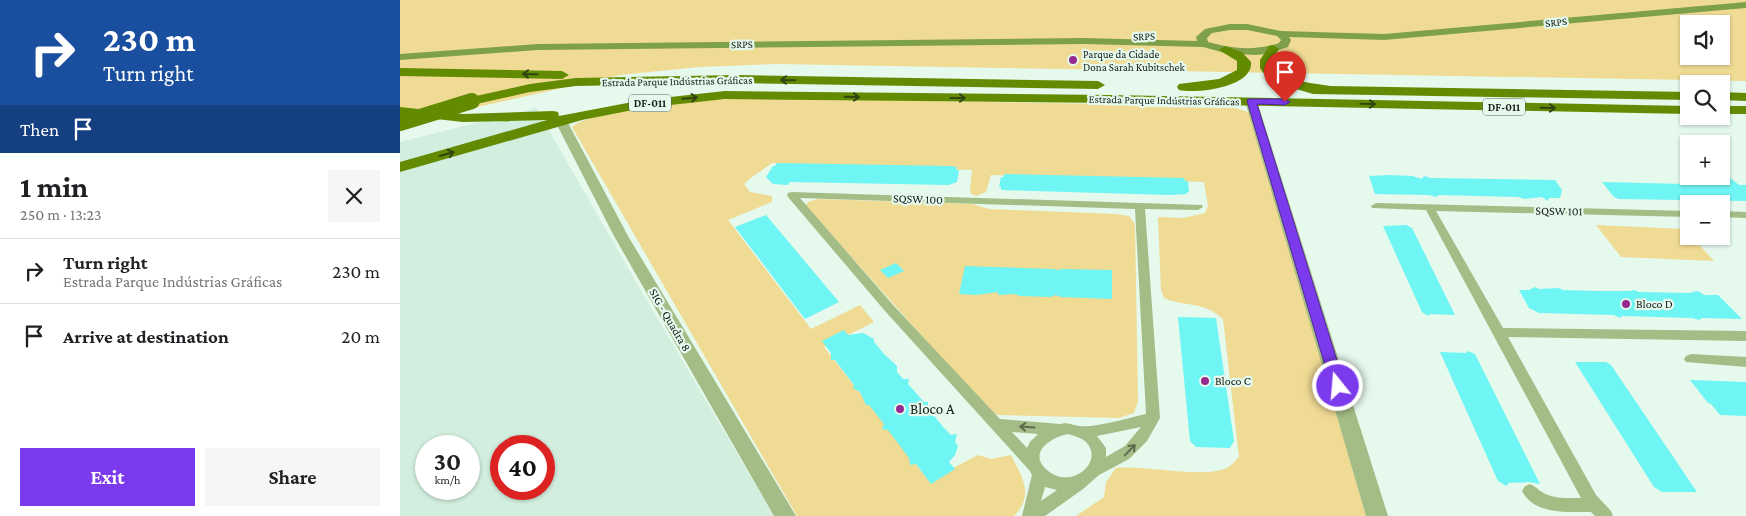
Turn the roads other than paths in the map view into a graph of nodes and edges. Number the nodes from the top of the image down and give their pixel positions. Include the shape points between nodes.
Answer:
1 (1746, 5) edge
2 (1204, 39) junction
3 (1084, 41) joint
4 (1280, 43) junction
5 (1225, 50) junction
6 (400, 57) edge
7 (400, 74) edge
8 (736, 79) junction
9 (960, 84) junction
10 (1184, 87) junction
11 (1336, 90) junction
12 (1680, 96) edge
13 (1730, 96) edge
14 (1746, 97) edge
15 (909, 98) junction
16 (472, 101) joint
17 (1252, 101) junction
18 (1680, 110) edge
19 (1730, 110) edge
20 (1746, 110) edge
21 (400, 111) edge
22 (602, 111) junction
23 (561, 121) junction
24 (400, 123) edge
25 (400, 167) edge
26 (1140, 206) junction
27 (1376, 206) dead end
28 (1198, 207) dead end
29 (1429, 207) junction
30 (1680, 214) edge
31 (1730, 214) edge
32 (1746, 215) edge
33 (1499, 332) junction
34 (1746, 336) edge
35 (1691, 359) dead end
36 (1746, 362) edge
37 (1153, 418) junction
38 (996, 425) junction
39 (1058, 429) junction
40 (1080, 431) junction
41 (1096, 469) junction
42 (1037, 470) junction
43 (1081, 482) junction
44 (1530, 491) dead end
45 (1593, 505) junction
46 (785, 516) edge
47 (1031, 516) edge
48 (1377, 516) edge
49 (1605, 516) edge

1 - 4 main road, SRPS via 1441,33
2 - 3 main road, SRPS
2 - 4 main road, SRPS via 1215,29 1239,27 1264,30
2 - 5 main road, SRPS
3 - 6 main road, SRPS via 538,47
4 - 5 main road, SRPS via 1255,52
4 - 11 main road via 1265,61 1272,75 1297,85
5 - 10 main road via 1245,62 1243,74 1231,80
8 -> 7 main road
9 -> 8 main road, Estrada Parque Indústrias Gráficas / DF-011
8 - 16 main road, Estrada Parque Indústrias Gráficas / DF-011 via 576,82
9 - 10 main road, Estrada Parque Indústrias Gráficas / DF-011
9 - 15 main road, Estrada Parque Indústrias Gráficas / DF-011
10 - 11 main road, Estrada Parque Indústrias Gráficas / DF-011
11 - 12 main road, Estrada Parque Indústrias Gráficas / DF-011
13 - 14 main road
15 -> 17 main road, Estrada Parque Indústrias Gráficas / DF-011
22 -> 15 main road, Estrada Parque Indústrias Gráficas / DF-011 via 682,98 725,95
16 - 24 main road, Estrada Parque Indústrias Gráficas / DF-011, bridge
17 -> 18 main road, Estrada Parque Indústrias Gráficas / DF-011
17 - 48 street
19 - 20 main road
21 - 22 main road via 474,118
22 - 23 main road, Estrada Parque Indústrias Gráficas / DF-011
25 -> 23 main road, Estrada Parque Indústrias Gráficas / DF-011
23 - 46 street, SIG - Quadra 8 via 621,236
26 - 28 street
26 - 37 street
26 - 38 street, SQSW 100 via 792,195
27 - 29 street, SQSW 101
29 - 30 street, SQSW 101
29 - 33 street
31 - 32 street
33 - 34 street
33 - 45 street
35 - 36 street
37 - 40 street via 1106,429
41 -> 37 street via 1124,457 1143,437
39 -> 38 street
38 - 42 street, SQSW 100
39 - 40 street
39 - 42 street via 1048,433 1034,447 1032,456
40 - 41 street via 1096,443 1099,460
41 - 43 street
42 - 43 street via 1048,481 1059,485
42 - 47 street
43 - 47 street
44 - 45 street via 1543,501 1564,506
45 - 49 street

